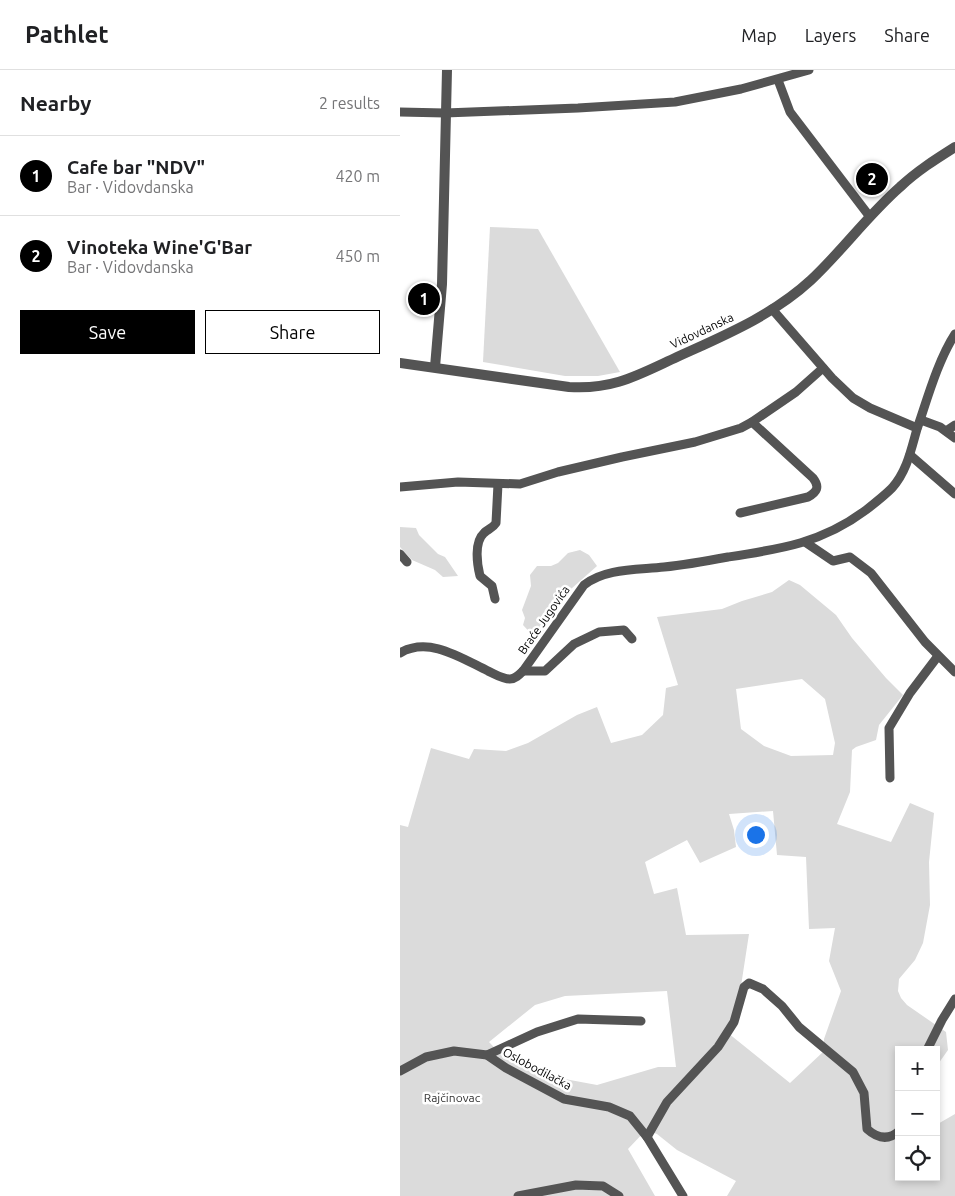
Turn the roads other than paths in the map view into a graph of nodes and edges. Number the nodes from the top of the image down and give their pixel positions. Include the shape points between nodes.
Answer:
1 (447, 70) edge
2 (809, 70) edge
3 (778, 80) junction
4 (400, 112) edge
5 (445, 112) junction
6 (955, 147) edge
7 (870, 217) junction
8 (772, 309) junction
9 (955, 334) edge
10 (400, 363) edge
11 (435, 367) junction
12 (823, 368) junction
13 (752, 422) junction
14 (919, 424) junction
15 (955, 425) edge
16 (946, 431) junction
17 (955, 438) edge
18 (910, 455) junction
19 (498, 484) junction
20 (400, 487) edge
21 (955, 494) edge
22 (740, 513) dead end
23 (804, 542) junction
24 (400, 554) edge
25 (407, 562) dead end
26 (496, 599) dead end
27 (632, 639) dead end
28 (400, 653) edge
29 (938, 656) junction
30 (523, 671) junction
31 (955, 672) edge
32 (890, 778) dead end
33 (955, 999) edge
34 (641, 1021) dead end
35 (929, 1046) edge
36 (487, 1055) junction
37 (400, 1071) edge
38 (895, 1135) edge
39 (647, 1137) junction
40 (518, 1196) edge
41 (619, 1196) edge
42 (683, 1196) edge

1 - 5 street
2 - 3 street
3 - 5 street via 675,102
3 - 7 street via 790,112
4 - 5 street
5 - 11 street via 442,284
6 - 7 street, Vidovdanska via 899,187
7 - 8 street, Vidovdanska via 810,280
8 - 11 street, Vidovdanska via 729,333 628,380 606,386 561,387
8 - 12 street
9 - 14 street, Braće Jugovića via 945,350
10 - 11 street, Vidovdanska
12 - 13 street via 796,392
12 - 14 street via 862,404
13 - 19 street via 695,442 558,472 520,484
13 - 22 street via 813,478 817,489 808,497
14 - 16 street
14 - 18 street, Braće Jugovića
15 - 16 street
16 - 17 street
18 - 21 street
18 - 23 street, Braće Jugovića via 900,477 884,496 852,520
19 - 20 street via 458,482
19 - 26 street via 496,523 483,534 478,546 480,576 492,586
23 - 29 street via 832,561 850,557 871,573
23 - 30 street, Braće Jugovića via 765,552 598,576 578,592
24 - 25 street
27 - 30 street via 624,630 599,632 574,644 544,670
28 - 30 street, Braće Jugovića via 420,646 431,647 502,677 511,679
29 - 31 street
29 - 32 street via 889,728
33 - 35 street
34 - 36 street via 578,1019 537,1032
36 - 37 street, Oslobodilačka via 454,1051 426,1057
36 - 39 street, Oslobodilačka via 564,1099 609,1107 630,1116
38 - 39 street via 886,1138 874,1136 867,1129 864,1093 853,1072 799,1027 763,989 749,983 744,987 734,1022 718,1047 668,1102
39 - 42 street, Oslobodilačka
40 - 41 street via 576,1185 603,1186

